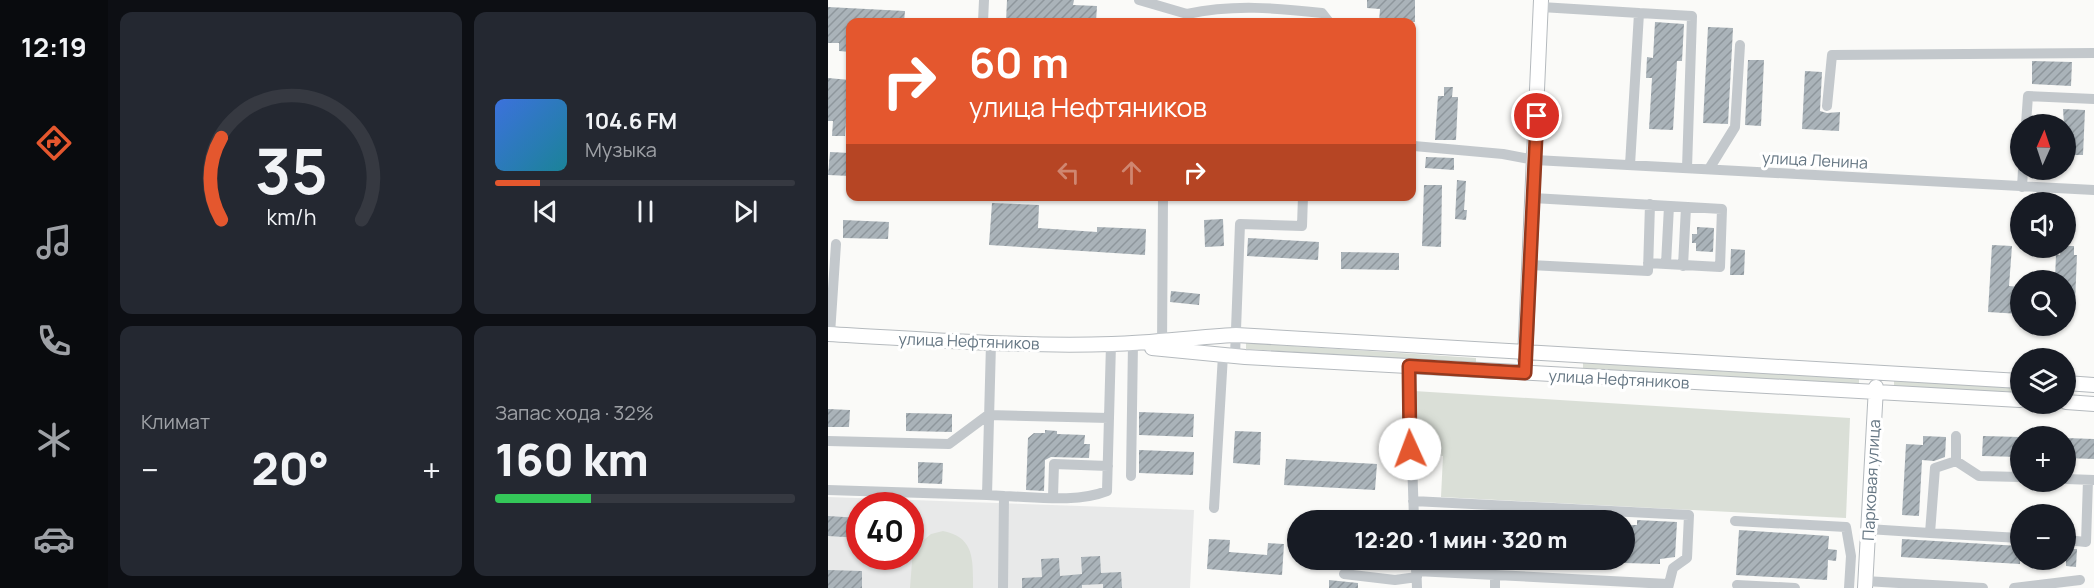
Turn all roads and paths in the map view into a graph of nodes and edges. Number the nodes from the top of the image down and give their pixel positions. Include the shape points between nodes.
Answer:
1 (984, 0) edge
2 (1139, 0) edge
3 (1541, 3) edge
4 (1639, 13) junction
5 (983, 18) edge
6 (1187, 18) edge
7 (1326, 18) edge
8 (1740, 45) dead end
9 (2094, 53) edge
10 (2094, 99) edge
11 (1827, 106) dead end
12 (2027, 114) edge
13 (1416, 146) edge
14 (1535, 160) junction
15 (1630, 165) junction
16 (1687, 168) junction
17 (1709, 169) junction
18 (2022, 180) edge
19 (2022, 187) junction
20 (2094, 190) edge
21 (1533, 198) junction
22 (1162, 201) edge
23 (1303, 201) edge
24 (1650, 204) junction
25 (1669, 206) junction
26 (1686, 207) junction
27 (836, 244) dead end
28 (1648, 263) junction
29 (1666, 264) junction
30 (1530, 265) junction
31 (1683, 266) junction
32 (829, 334) edge
33 (1236, 335) junction
34 (991, 343) junction
35 (1111, 344) junction
36 (1133, 344) junction
37 (1162, 345) junction
38 (1526, 352) junction
39 (1229, 356) junction
40 (1409, 366) junction
41 (1525, 373) junction
42 (1877, 373) junction
43 (2010, 380) edge
44 (2076, 384) edge
45 (2094, 385) edge
46 (1876, 393) junction
47 (2010, 400) edge
48 (2076, 403) edge
49 (2094, 404) edge
50 (988, 415) junction
51 (1109, 418) junction
52 (1956, 436) dead end
53 (828, 441) edge
54 (1956, 461) junction
55 (1108, 466) junction
56 (1131, 476) dead end
57 (2010, 477) edge
58 (2076, 479) edge
59 (2091, 480) edge
60 (828, 490) edge
61 (987, 495) junction
62 (1004, 496) junction
63 (1053, 497) junction
64 (1413, 501) junction
65 (1214, 508) dead end
66 (1413, 510) edge
67 (1735, 521) dead end
68 (1868, 529) junction
69 (1930, 533) junction
70 (2010, 537) edge
71 (2076, 541) edge
72 (1344, 574) dead end
73 (1416, 574) edge
74 (1495, 575) junction
75 (2080, 580) dead end
76 (1737, 585) dead end
77 (1865, 585) edge
78 (1668, 586) edge
79 (1918, 586) edge
80 (1004, 588) edge
81 (1495, 588) edge
82 (1795, 588) edge
83 (1849, 588) edge
84 (1983, 588) edge
85 (2014, 588) edge

1 - 5 street
2 - 6 street
3 - 4 street
3 - 14 main road
4 - 15 street
4 - 16 street via 1692,16
6 - 7 street via 1221,6 1284,9 1322,14
8 - 17 street via 1735,127
9 - 11 street via 1832,55
10 - 12 street via 2028,96
13 - 14 street, улица Ленина
14 - 15 street, улица Ленина
14 - 21 main road
15 - 16 street, улица Ленина
16 - 17 street, улица Ленина
17 - 19 street, улица Ленина
18 - 19 street
19 - 20 street, улица Ленина
21 - 24 street
21 - 30 main road
22 - 37 street
23 - 33 street via 1302,226 1240,224
24 - 25 street
24 - 28 street
25 - 26 street
25 - 29 street
26 - 31 street
26 - 31 street via 1722,209 1720,267
27 - 32 street
28 - 29 street
28 - 30 street via 1648,271
29 - 31 street
30 - 38 main road
32 - 34 main road, улица Нефтяников
33 - 37 main road, улица Нефтяников
33 - 38 main road, улица Нефтяников
33 - 39 street
34 - 35 main road, улица Нефтяников
34 - 50 street
35 - 36 main road, улица Нефтяников
35 - 51 street
36 - 37 main road, улица Нефтяников
36 - 56 street
37 - 39 main road, улица Нефтяников
38 - 41 main road
38 - 42 main road, улица Нефтяников
39 - 40 main road, улица Нефтяников
39 - 65 street
40 - 41 main road, улица Нефтяников
40 - 64 street
41 - 46 main road, улица Нефтяников
42 - 43 main road, улица Нефтяников
42 - 46 main road, Парковая улица
44 - 45 main road
46 - 47 main road, улица Нефтяников
46 - 68 main road, Парковая улица
48 - 49 main road
50 - 51 street
50 - 53 street via 949,444
50 - 61 street
51 - 55 street
52 - 54 street
54 - 57 street via 1979,476
54 - 69 street via 1935,468
55 - 63 street via 1107,491
55 - 63 street via 1054,464
58 - 59 street
59 - 71 street via 2086,542
60 - 61 street
61 - 62 street
62 - 63 street
62 - 80 street
64 - 66 street
64 - 78 street via 1689,515 1687,558 1673,567
67 - 83 street via 1846,527 1851,556
68 - 69 street
68 - 77 main road, Парковая улица
69 - 70 street
72 - 73 street via 1395,580
73 - 74 street
74 - 78 street
74 - 81 street
75 - 85 street
76 - 82 street
77 - 79 street
79 - 84 street

